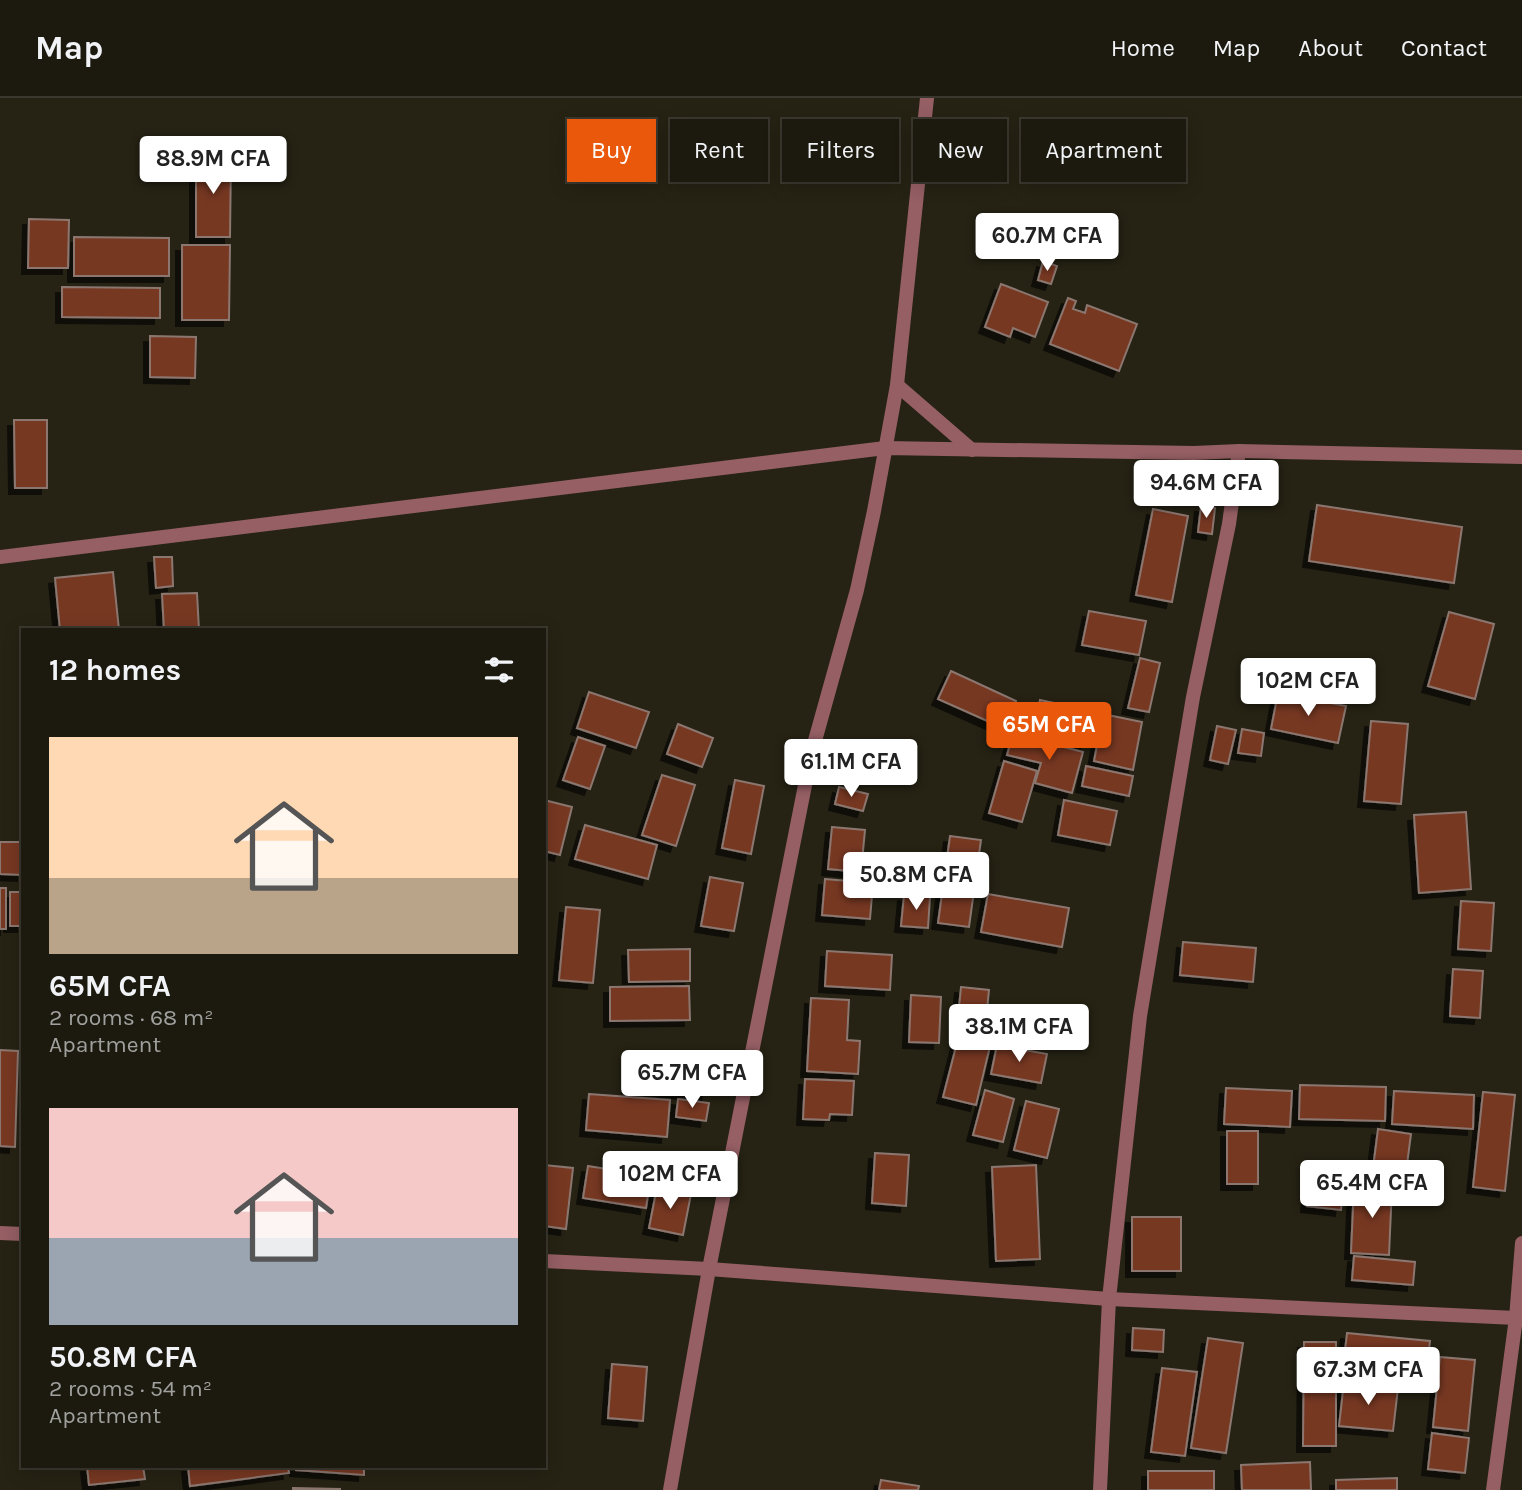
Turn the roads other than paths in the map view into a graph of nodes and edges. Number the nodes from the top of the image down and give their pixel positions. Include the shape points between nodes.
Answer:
1 (927, 98) edge
2 (897, 385) junction
3 (885, 448) junction
4 (972, 450) junction
5 (1239, 451) junction
6 (1522, 457) edge
7 (0, 557) edge
8 (0, 1233) edge
9 (21, 1234) edge
10 (1522, 1244) edge
11 (546, 1261) edge
12 (709, 1269) junction
13 (1109, 1299) junction
14 (1516, 1318) junction
15 (670, 1490) edge
16 (1100, 1490) edge
17 (1493, 1490) edge

1 - 2 street
2 - 3 street
2 - 4 street
3 - 4 street
3 - 7 street
3 - 12 street via 857,590 811,755
4 - 5 street
5 - 6 street
5 - 13 street via 1140,1016
8 - 9 street
10 - 14 street
11 - 12 street
12 - 13 street
12 - 15 street
13 - 14 street
13 - 16 street
14 - 17 street

